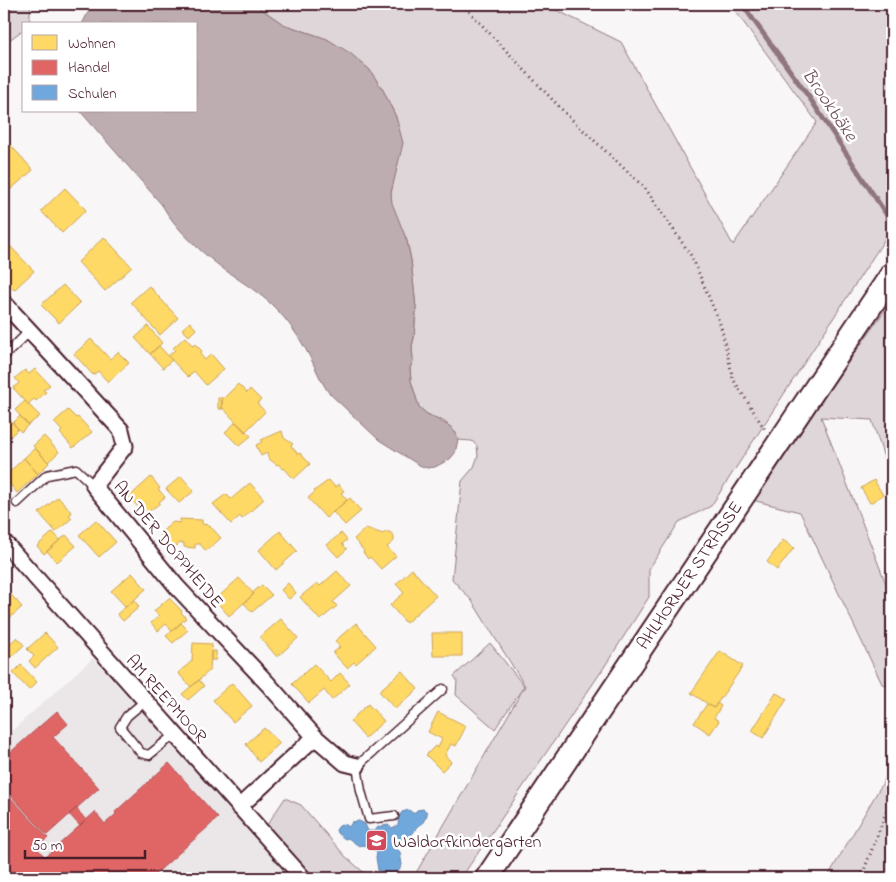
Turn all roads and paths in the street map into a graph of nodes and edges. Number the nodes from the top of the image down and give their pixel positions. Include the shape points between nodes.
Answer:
1 (462, 4) edge
2 (892, 274) edge
3 (4, 302) edge
4 (30, 331) junction
5 (4, 356) edge
6 (775, 446) junction
7 (94, 486) junction
8 (16, 503) dead end
9 (4, 542) edge
10 (443, 689) dead end
11 (145, 701) junction
12 (175, 734) junction
13 (315, 738) junction
14 (357, 766) junction
15 (892, 797) edge
16 (239, 807) junction
17 (394, 816) dead end
18 (303, 878) edge
19 (487, 878) edge
20 (861, 878) edge

1 - 6 path via 567,115 645,188 692,257 721,326 733,379
2 - 6 street, AHLHORNER STRASSE
3 - 4 street, AN DER DOPPHEIDE
4 - 5 lane
4 - 7 street, AN DER DOPPHEIDE via 121,430 125,446
6 - 19 street, AHLHORNER STRASSE
7 - 8 lane via 76,469 47,475
7 - 13 street, AN DER DOPPHEIDE via 177,587
9 - 11 street, AM REEPMOOR
10 - 14 lane
11 - 12 street, AM REEPMOOR
11 - 12 lane via 127,716 120,727 141,753 149,755
12 - 16 street, AM REEPMOOR
13 - 14 street, AN DER DOPPHEIDE via 345,763
13 - 16 street
14 - 17 lane via 369,819
15 - 20 path
16 - 18 street, AM REEPMOOR

